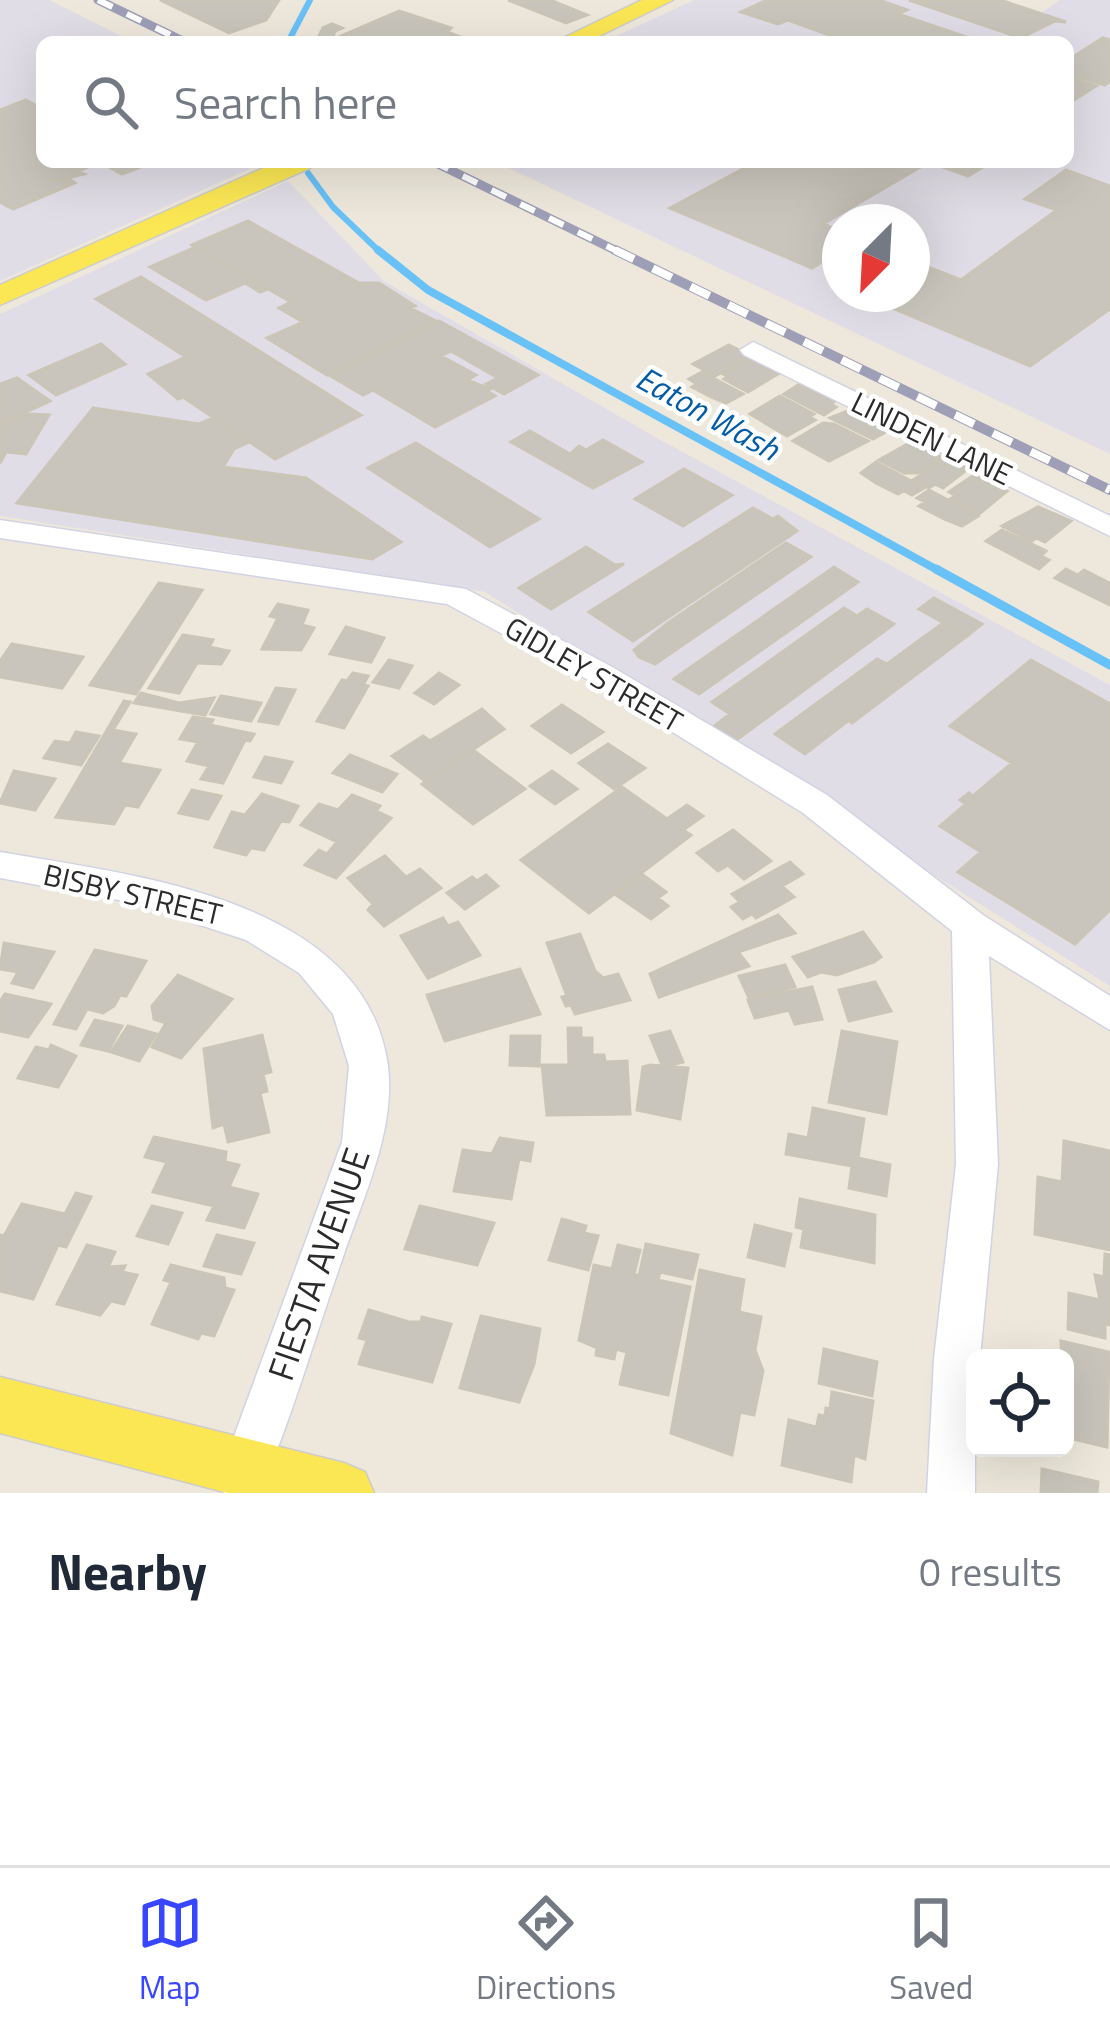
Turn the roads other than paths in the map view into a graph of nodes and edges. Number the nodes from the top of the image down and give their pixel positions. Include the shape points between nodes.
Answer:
1 (661, 0) edge
2 (580, 36) edge
3 (288, 168) edge
4 (0, 296) edge
5 (754, 350) dead end
6 (1110, 527) edge
7 (0, 530) edge
8 (0, 865) edge
9 (970, 925) junction
10 (1110, 1016) edge
11 (361, 1031) joint
12 (0, 1405) edge
13 (242, 1480) edge
14 (344, 1493) edge
15 (951, 1493) edge

1 - 2 main road
3 - 4 main road
5 - 6 street, LINDEN LANE
7 - 9 street, GIDLEY STREET via 455,596 815,804
8 - 11 street, BISBY STREET via 250,922 316,966
9 - 10 street, GIDLEY STREET
9 - 15 street via 977,1164
11 - 13 street, FIESTA AVENUE via 372,1068 362,1142
12 - 13 main road
13 - 14 main road

